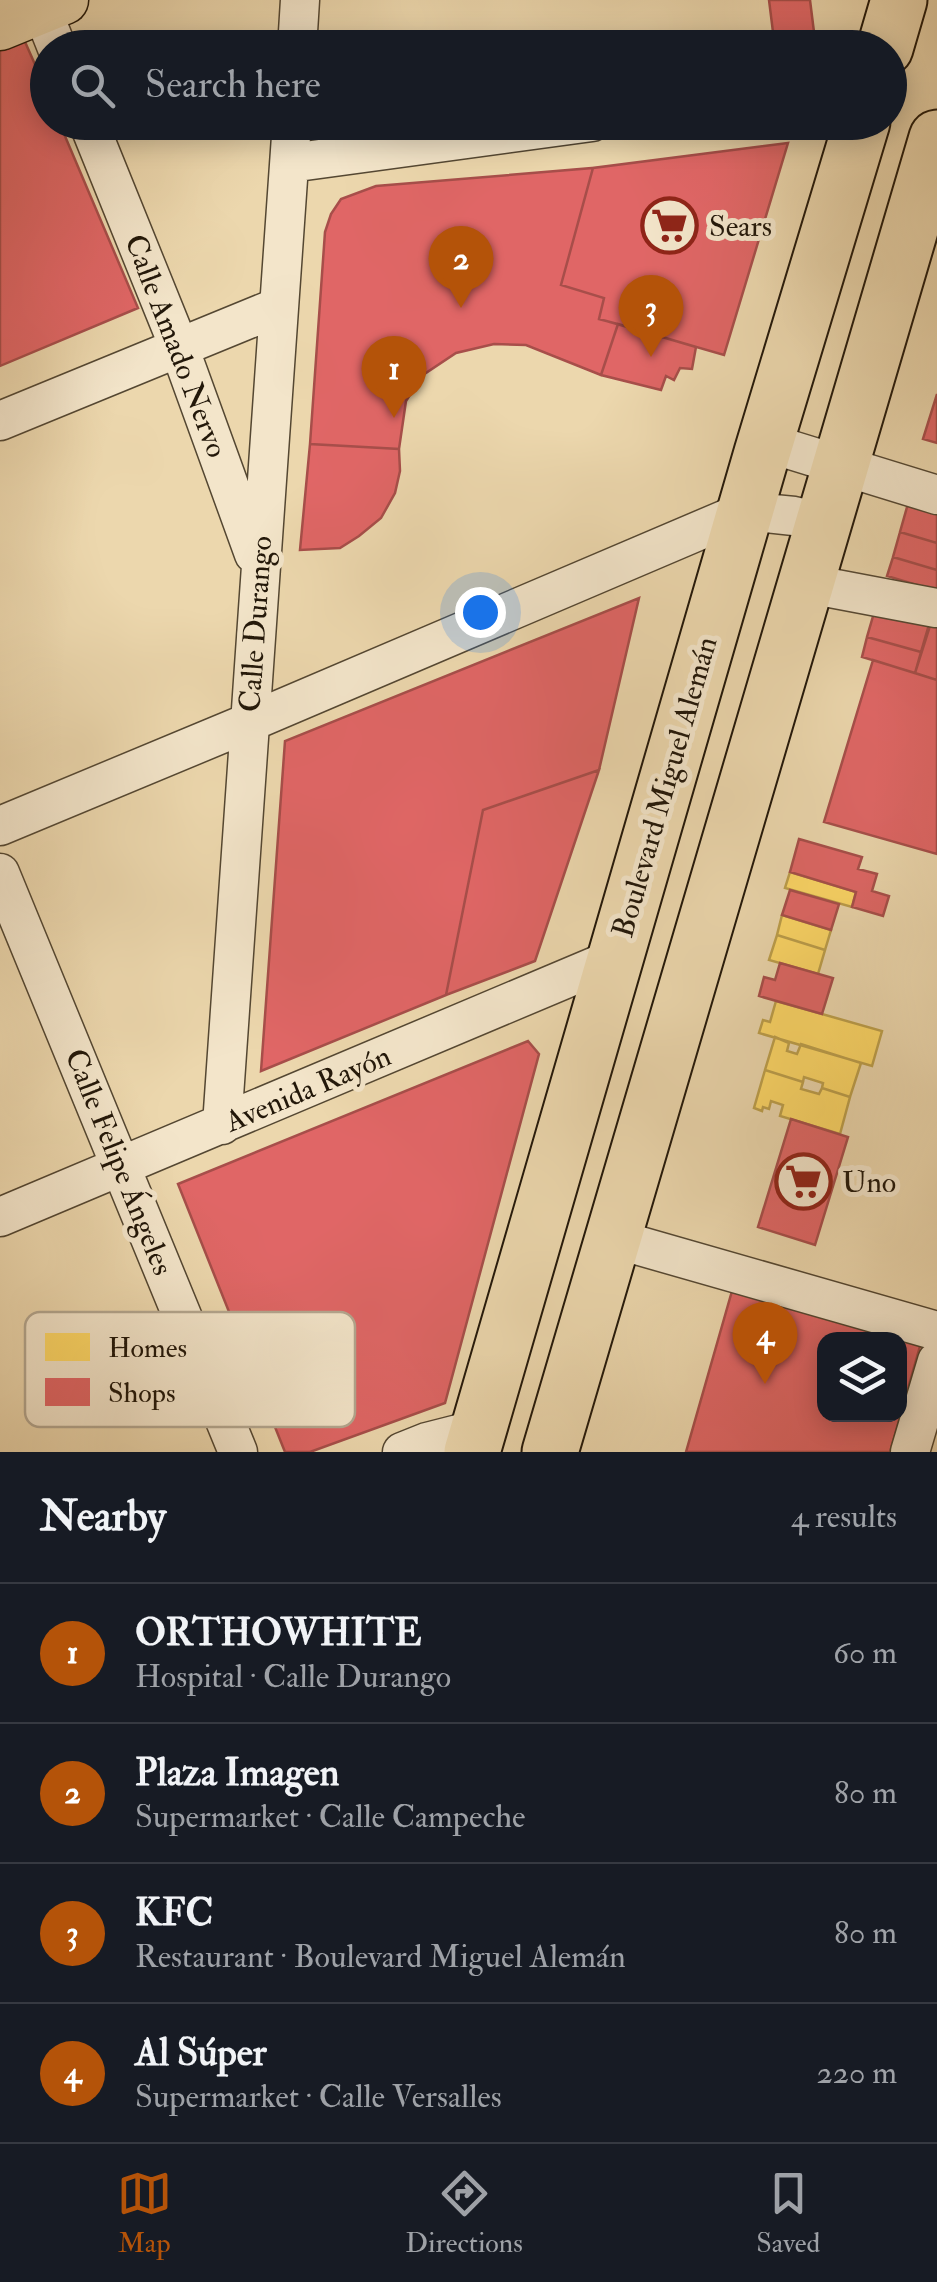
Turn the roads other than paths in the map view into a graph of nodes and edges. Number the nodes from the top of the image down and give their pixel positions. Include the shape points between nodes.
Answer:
1 (300, 0) edge
2 (899, 0) edge
3 (298, 30) edge
4 (890, 30) edge
5 (937, 138) edge
6 (95, 140) edge
7 (291, 140) edge
8 (463, 140) edge
9 (857, 140) edge
10 (290, 164) junction
11 (278, 307) junction
12 (179, 347) junction
13 (0, 421) edge
14 (766, 442) junction
15 (840, 465) junction
16 (937, 494) edge
17 (745, 511) junction
18 (822, 522) junction
19 (260, 570) junction
20 (804, 583) junction
21 (936, 608) edge
22 (250, 722) junction
23 (0, 826) edge
24 (0, 873) edge
25 (615, 958) junction
26 (222, 1125) junction
27 (121, 1167) junction
28 (0, 1217) edge
29 (612, 1238) junction
30 (181, 1312) edge
31 (937, 1331) edge
32 (937, 1361) edge
33 (228, 1427) edge
34 (475, 1440) edge
35 (238, 1452) edge
36 (402, 1452) edge
37 (550, 1452) edge
38 (910, 1452) edge

1 - 3 street
2 - 4 highway
5 - 15 highway
6 - 12 street, Calle Amado Nervo
7 - 10 street, Calle Durango
8 - 10 street
9 - 14 highway, Boulevard Miguel Alemán
10 - 11 street, Calle Durango
11 - 12 street
11 - 19 street, Calle Durango
12 - 13 street
12 - 19 street, Calle Amado Nervo
14 - 15 street
14 - 17 highway, Boulevard Miguel Alemán
15 - 16 street
15 - 18 highway
17 - 18 street
17 - 22 street
17 - 25 highway, Boulevard Miguel Alemán
18 - 20 highway
19 - 22 street, Calle Durango
20 - 21 street
20 - 29 highway
22 - 23 street
22 - 26 street, Calle Durango
24 - 27 street, Calle Felipe Ángeles
25 - 26 street, Avenida Rayón
25 - 34 highway, Boulevard Miguel Alemán
26 - 27 street, Avenida Rayón
27 - 28 street, Avenida Rayón
27 - 30 street, Calle Felipe Ángeles
29 - 31 street
29 - 37 highway
32 - 38 street
33 - 35 street, Calle Felipe Ángeles
34 - 36 street via 427,1442

